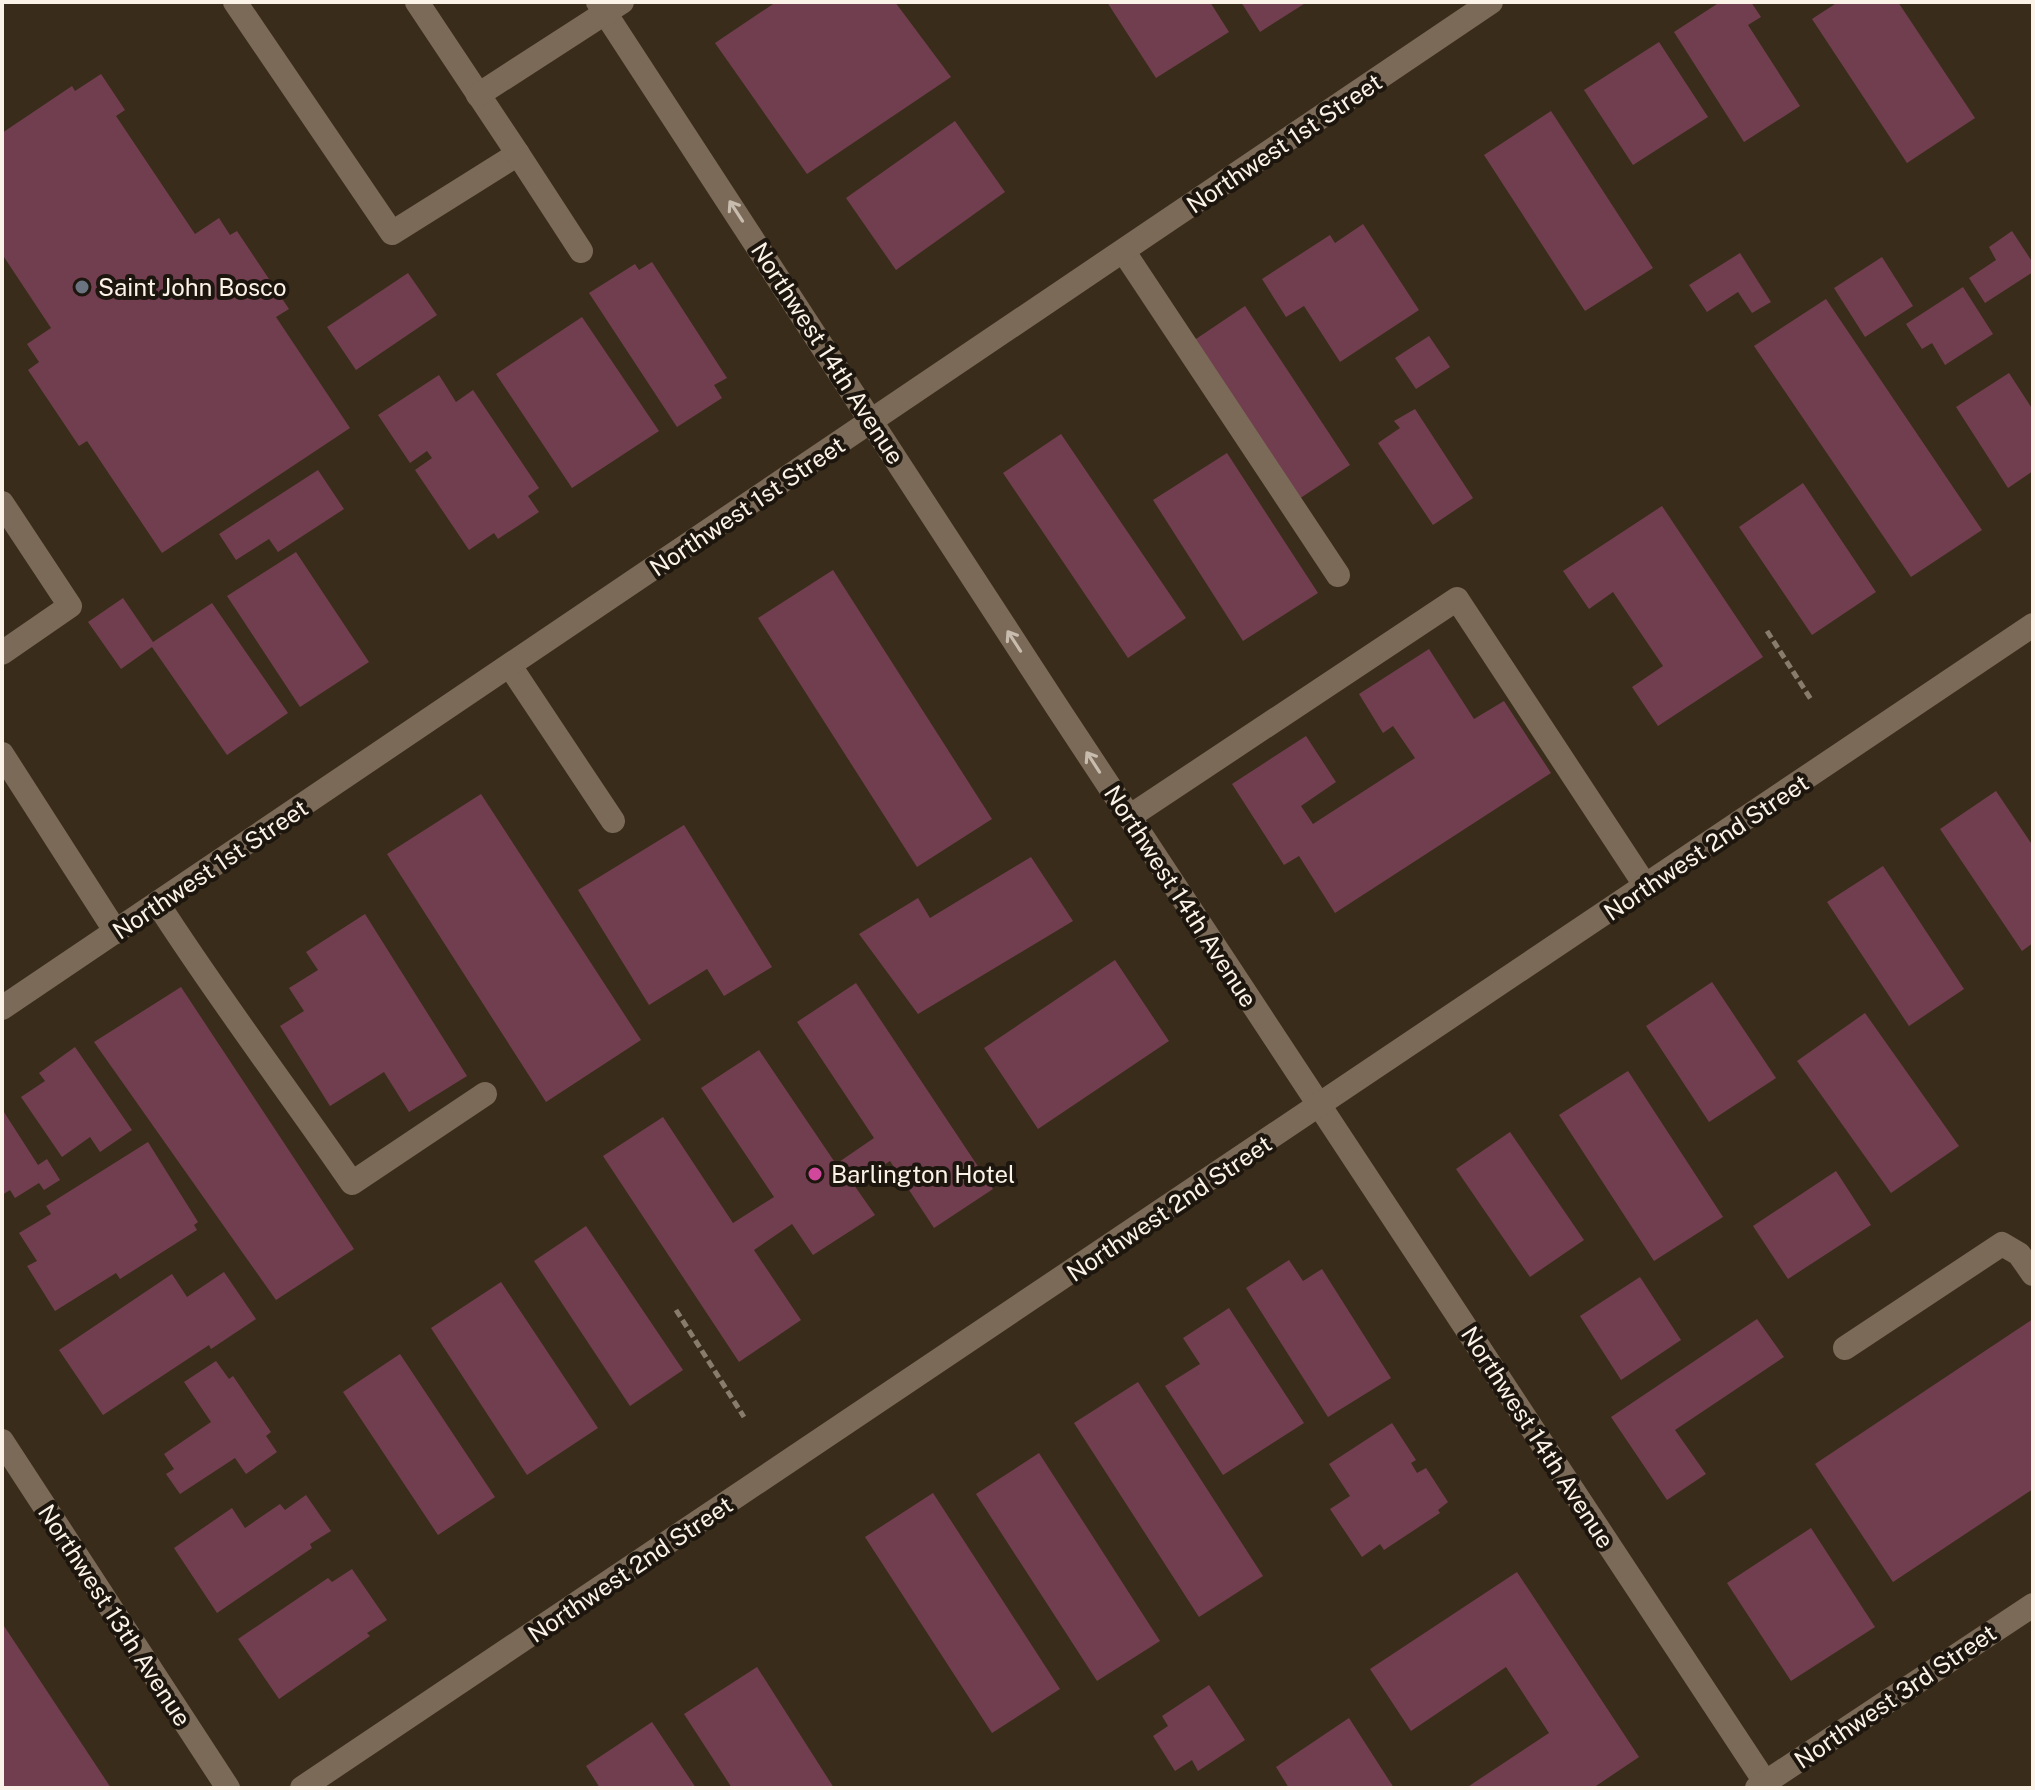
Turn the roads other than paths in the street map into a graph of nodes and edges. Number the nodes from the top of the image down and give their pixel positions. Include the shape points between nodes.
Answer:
1 (235, 2) edge
2 (417, 2) edge
3 (1491, 2) edge
4 (609, 6) edge
5 (478, 95) junction
6 (518, 154) junction
7 (581, 251) dead end
8 (1124, 252) junction
9 (873, 422) junction
10 (2, 503) edge
11 (1338, 575) dead end
12 (2033, 625) edge
13 (2, 653) edge
14 (510, 666) junction
15 (2, 754) edge
16 (1129, 817) junction
17 (613, 821) dead end
18 (1647, 888) junction
19 (158, 904) junction
20 (116, 932) junction
21 (2, 1008) edge
22 (485, 1094) dead end
23 (1320, 1106) junction
24 (2033, 1274) edge
25 (1845, 1348) dead end
26 (2, 1441) edge
27 (2033, 1605) edge
28 (1764, 1786) edge
29 (228, 1788) edge
30 (302, 1788) edge

1 - 6 street via 392,233
2 - 5 street
3 - 8 street, Northwest 1st Street
4 - 5 street
9 -> 4 street, Northwest 14th Avenue
5 - 6 street
6 - 7 street
8 - 9 street, Northwest 1st Street
8 - 11 street
9 - 14 street, Northwest 1st Street
16 -> 9 street, Northwest 14th Avenue
10 - 13 street via 70,606
12 - 18 street, Northwest 2nd Street
14 - 17 street
14 - 19 street, Northwest 1st Street
15 - 20 street
16 - 18 street via 1457,599
16 - 23 street, Northwest 14th Avenue
18 - 23 street, Northwest 2nd Street
19 - 20 street, Northwest 1st Street
19 - 22 street via 352,1183
20 - 21 street, Northwest 1st Street
23 - 28 street, Northwest 14th Avenue
23 - 30 street, Northwest 2nd Street
24 - 25 street via 2019,1254 2002,1244
26 - 29 street, Northwest 13th Avenue
27 - 28 street, Northwest 3rd Street

